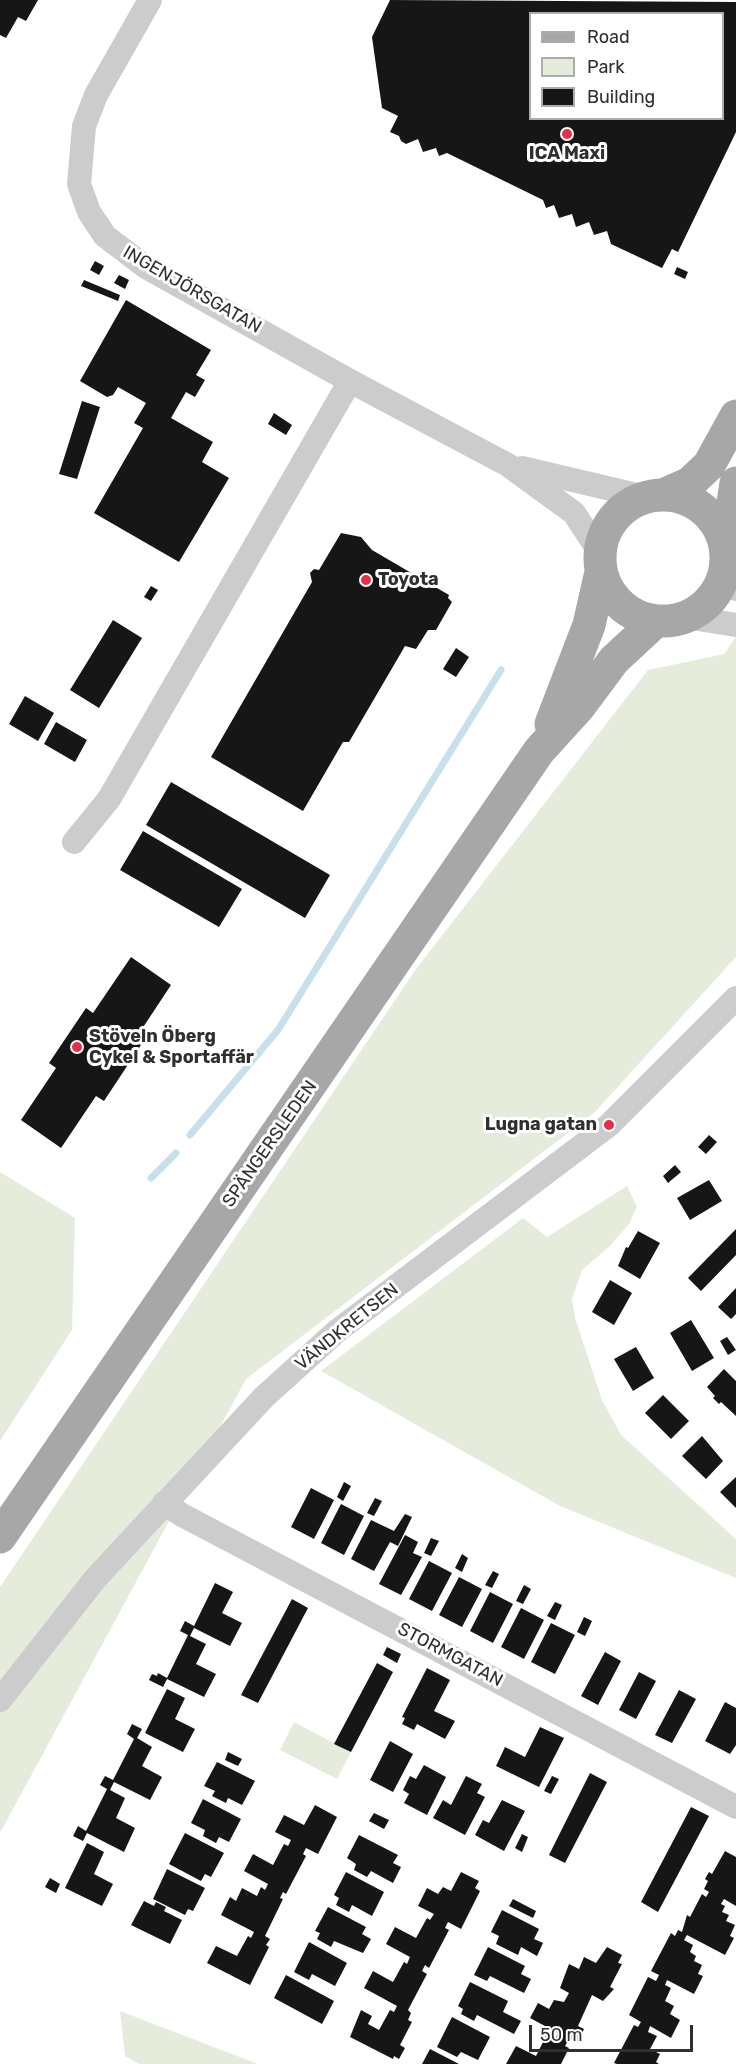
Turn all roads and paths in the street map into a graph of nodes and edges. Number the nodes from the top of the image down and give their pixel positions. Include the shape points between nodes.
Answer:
1 (150, 0) edge
2 (350, 381) junction
3 (736, 416) edge
4 (508, 465) junction
5 (736, 483) edge
6 (655, 496) junction
7 (600, 562) junction
8 (729, 570) edge
9 (671, 619) junction
10 (736, 625) edge
11 (539, 751) junction
12 (74, 843) dead end
13 (736, 998) edge
14 (164, 1503) junction
15 (0, 1537) edge
16 (0, 1700) edge
17 (736, 1806) edge

1 - 2 street, INGENJÖRSGATAN via 96,95 84,126 80,184 89,212 105,236 138,262
2 - 4 street, INGENJÖRSGATAN
2 - 12 street via 109,799
3 - 6 main road, SPÄNGERSLEDEN via 709,465 690,483
4 - 6 street, INGENJÖRSGATAN
4 - 7 street, INGENJÖRSGATAN via 574,513
5 - 8 main road, SPÄNGERSLEDEN
6 - 7 main road, SPÄNGERSLEDEN via 628,505 614,518 604,534
6 - 8 main road via 686,499 705,510 719,527
7 - 9 main road via 609,590 621,606 638,616
7 - 11 main road, SPÄNGERSLEDEN via 589,625
8 - 9 main road, SPÄNGERSLEDEN via 703,607
9 - 10 street
9 - 11 main road, SPÄNGERSLEDEN via 614,660
11 - 15 main road, SPÄNGERSLEDEN
13 - 14 street, VÄNDKRETSEN via 609,1125 337,1331 264,1397
14 - 16 street, VÄNDKRETSEN via 95,1579
14 - 17 street, STORMGATAN

